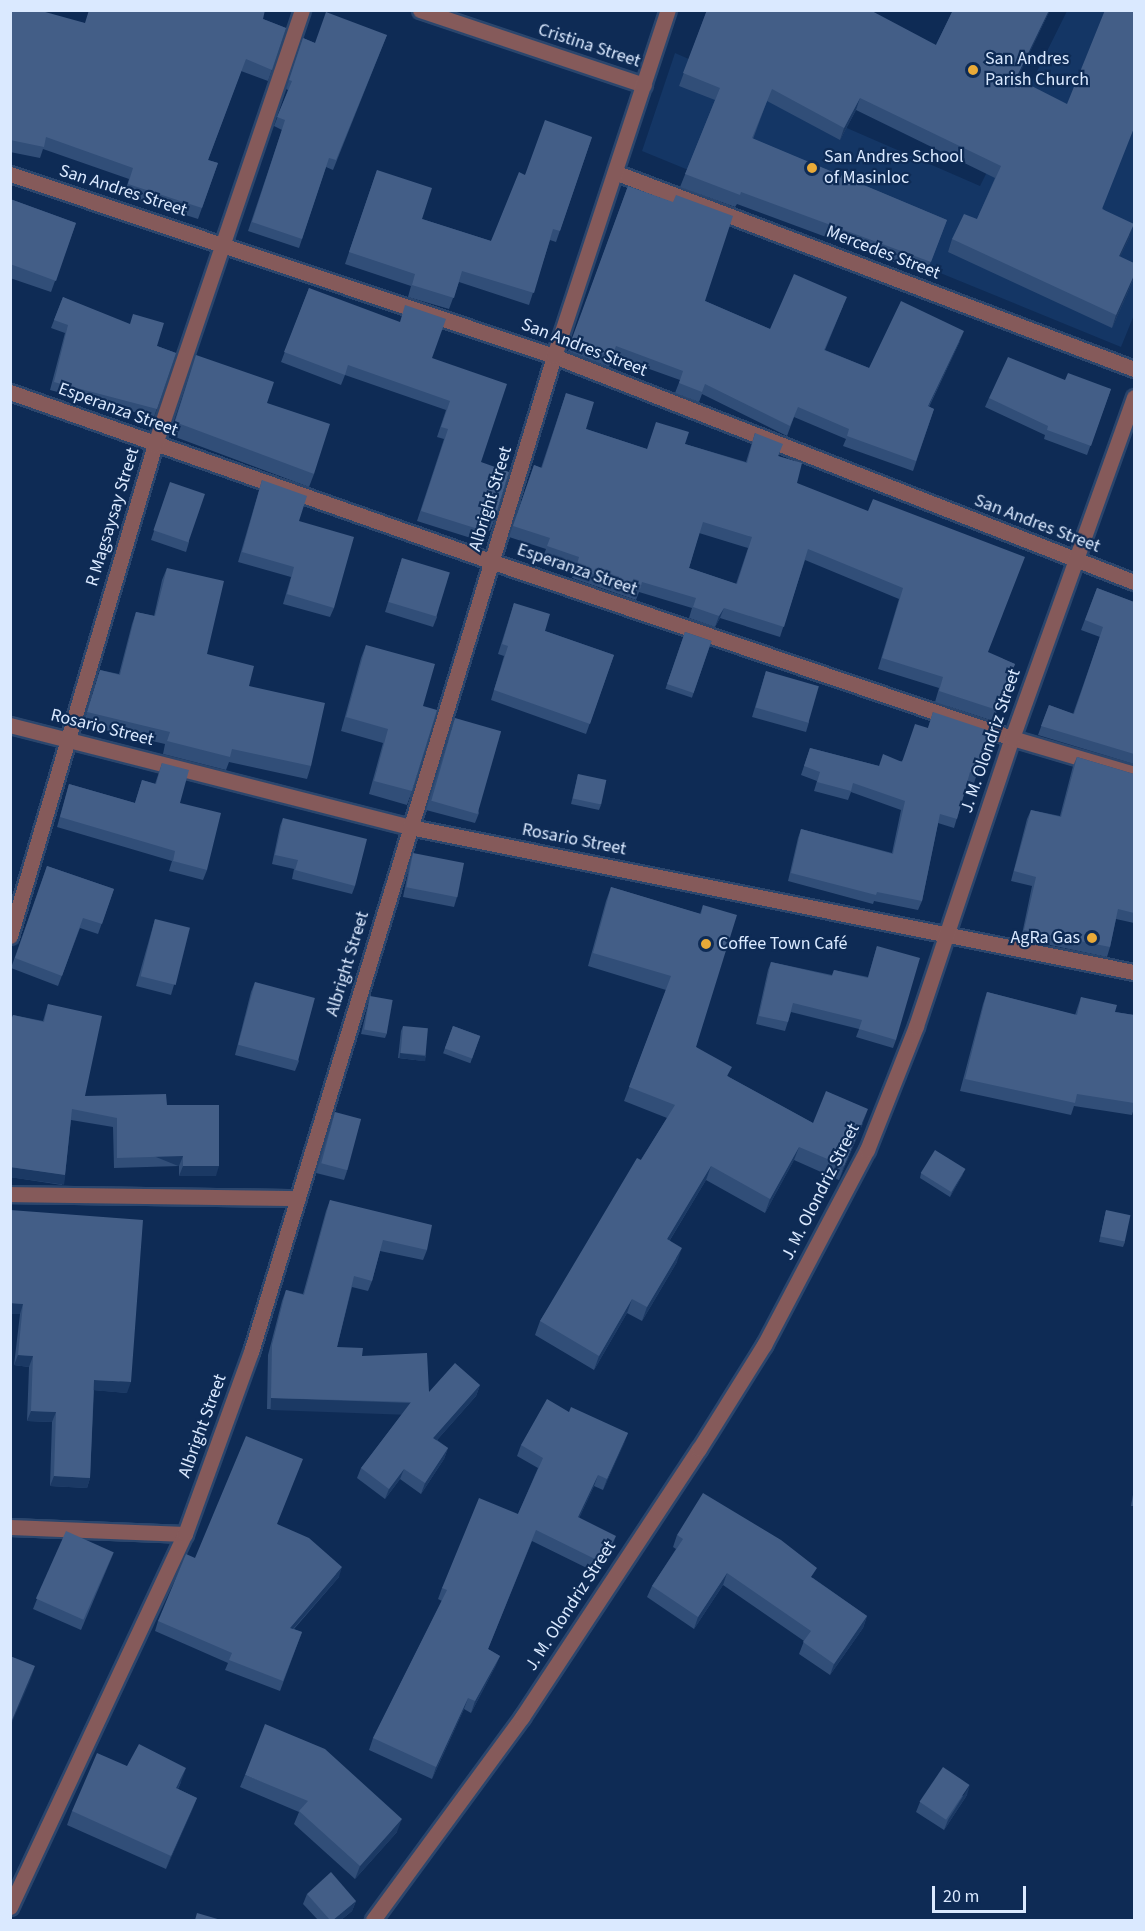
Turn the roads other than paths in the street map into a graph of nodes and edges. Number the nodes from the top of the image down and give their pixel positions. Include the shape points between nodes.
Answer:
1 (302, 10) edge
2 (420, 10) edge
3 (668, 10) edge
4 (644, 85) junction
5 (617, 172) junction
6 (10, 174) edge
7 (220, 244) junction
8 (554, 356) junction
9 (1134, 369) edge
10 (10, 392) edge
11 (1134, 397) edge
12 (155, 444) junction
13 (1075, 561) junction
14 (493, 562) junction
15 (1134, 582) edge
16 (10, 725) edge
17 (67, 738) junction
18 (1012, 738) junction
19 (1134, 774) edge
20 (410, 827) junction
21 (10, 936) edge
22 (947, 936) junction
23 (1134, 972) edge
24 (10, 1194) edge
25 (298, 1198) junction
26 (10, 1527) edge
27 (185, 1534) junction
28 (10, 1906) edge
29 (373, 1920) edge

1 - 7 street, R Magsaysay Street
2 - 4 street, Cristina Street
3 - 4 street, Albright Street
4 - 5 street, Albright Street
5 - 8 street, Albright Street
5 - 9 street, Mercedes Street
6 - 7 street, San Andres Street
7 - 8 street, San Andres Street
7 - 12 street, R Magsaysay Street
8 - 13 street, San Andres Street
8 - 14 street, Albright Street
10 - 12 street, Esperanza Street
11 - 13 street, J. M. Olondriz Street
12 - 14 street, Esperanza Street
12 - 17 street, R Magsaysay Street
13 - 15 street, San Andres Street
13 - 18 street, J. M. Olondriz Street
14 - 18 street, Esperanza Street
14 - 20 street, Albright Street
16 - 17 street, Rosario Street
17 - 20 street, Rosario Street
17 - 21 street, R Magsaysay Street
18 - 19 street, Esperanza Street
18 - 22 street, J. M. Olondriz Street
20 - 22 street, Rosario Street
20 - 25 street, Albright Street
22 - 23 street, Rosario Street
22 - 29 street, J. M. Olondriz Street via 867,1150 764,1345 522,1717
24 - 25 street
25 - 27 street, Albright Street via 251,1352
26 - 27 street
27 - 28 street, Albright Street

